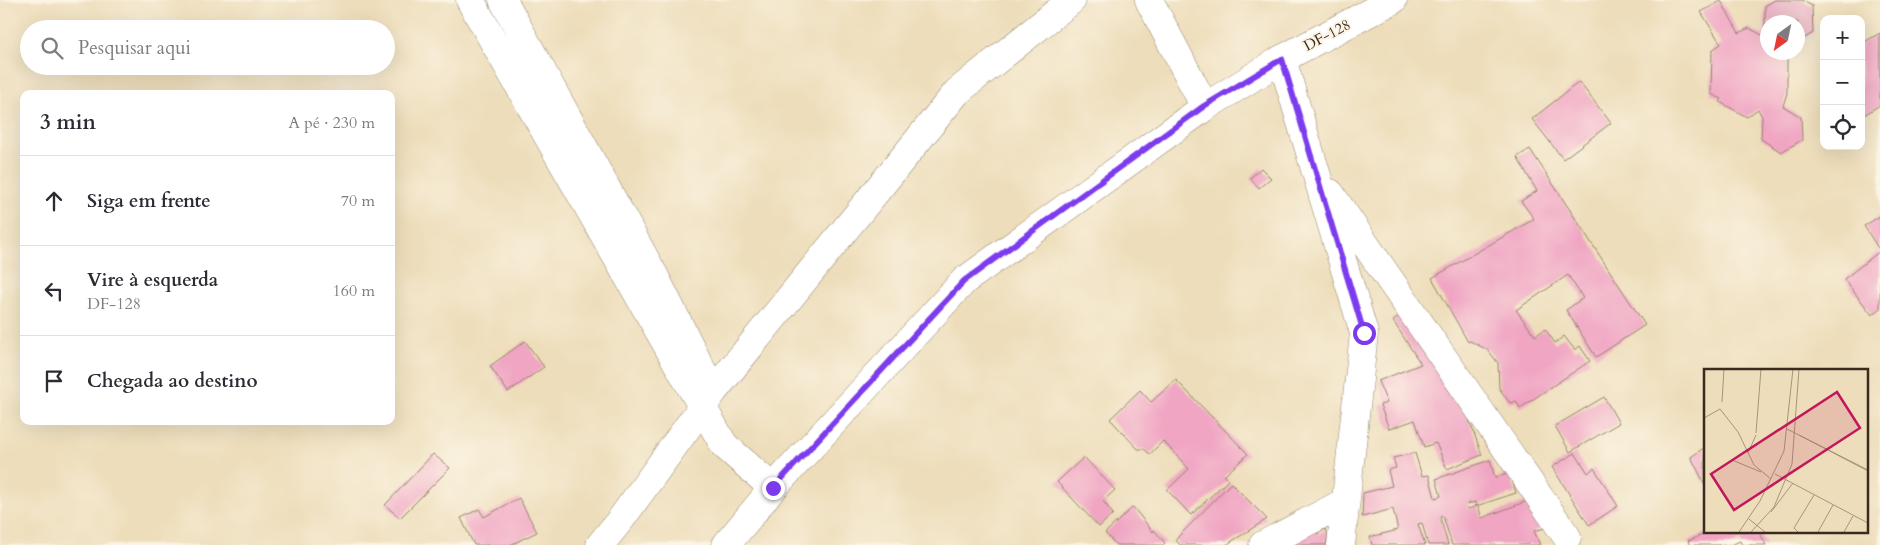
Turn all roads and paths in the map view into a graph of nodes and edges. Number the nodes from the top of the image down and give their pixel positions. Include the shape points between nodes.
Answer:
1 (470, 0) edge
2 (503, 0) edge
3 (1072, 0) edge
4 (1149, 0) edge
5 (1393, 0) edge
6 (1282, 59) junction
7 (1204, 106) junction
8 (1315, 171) junction
9 (707, 399) junction
10 (773, 488) junction
11 (1345, 502) junction
12 (1567, 537) dead end
13 (600, 545) edge
14 (726, 545) edge
15 (1263, 545) edge
16 (1341, 545) edge

1 - 9 street
2 - 9 street via 654,275
3 - 9 street via 957,92
4 - 7 street
5 - 6 street, DF-128 / DF-128
6 - 7 street, DF-128 / DF-128
6 - 8 street
7 - 10 street, DF-128 / DF-128 via 964,281
8 - 11 street via 1364,333
8 - 12 street
9 - 10 street via 724,445
9 - 13 street
10 - 14 street, DF-128 / DF-128
11 - 15 street
11 - 16 street

